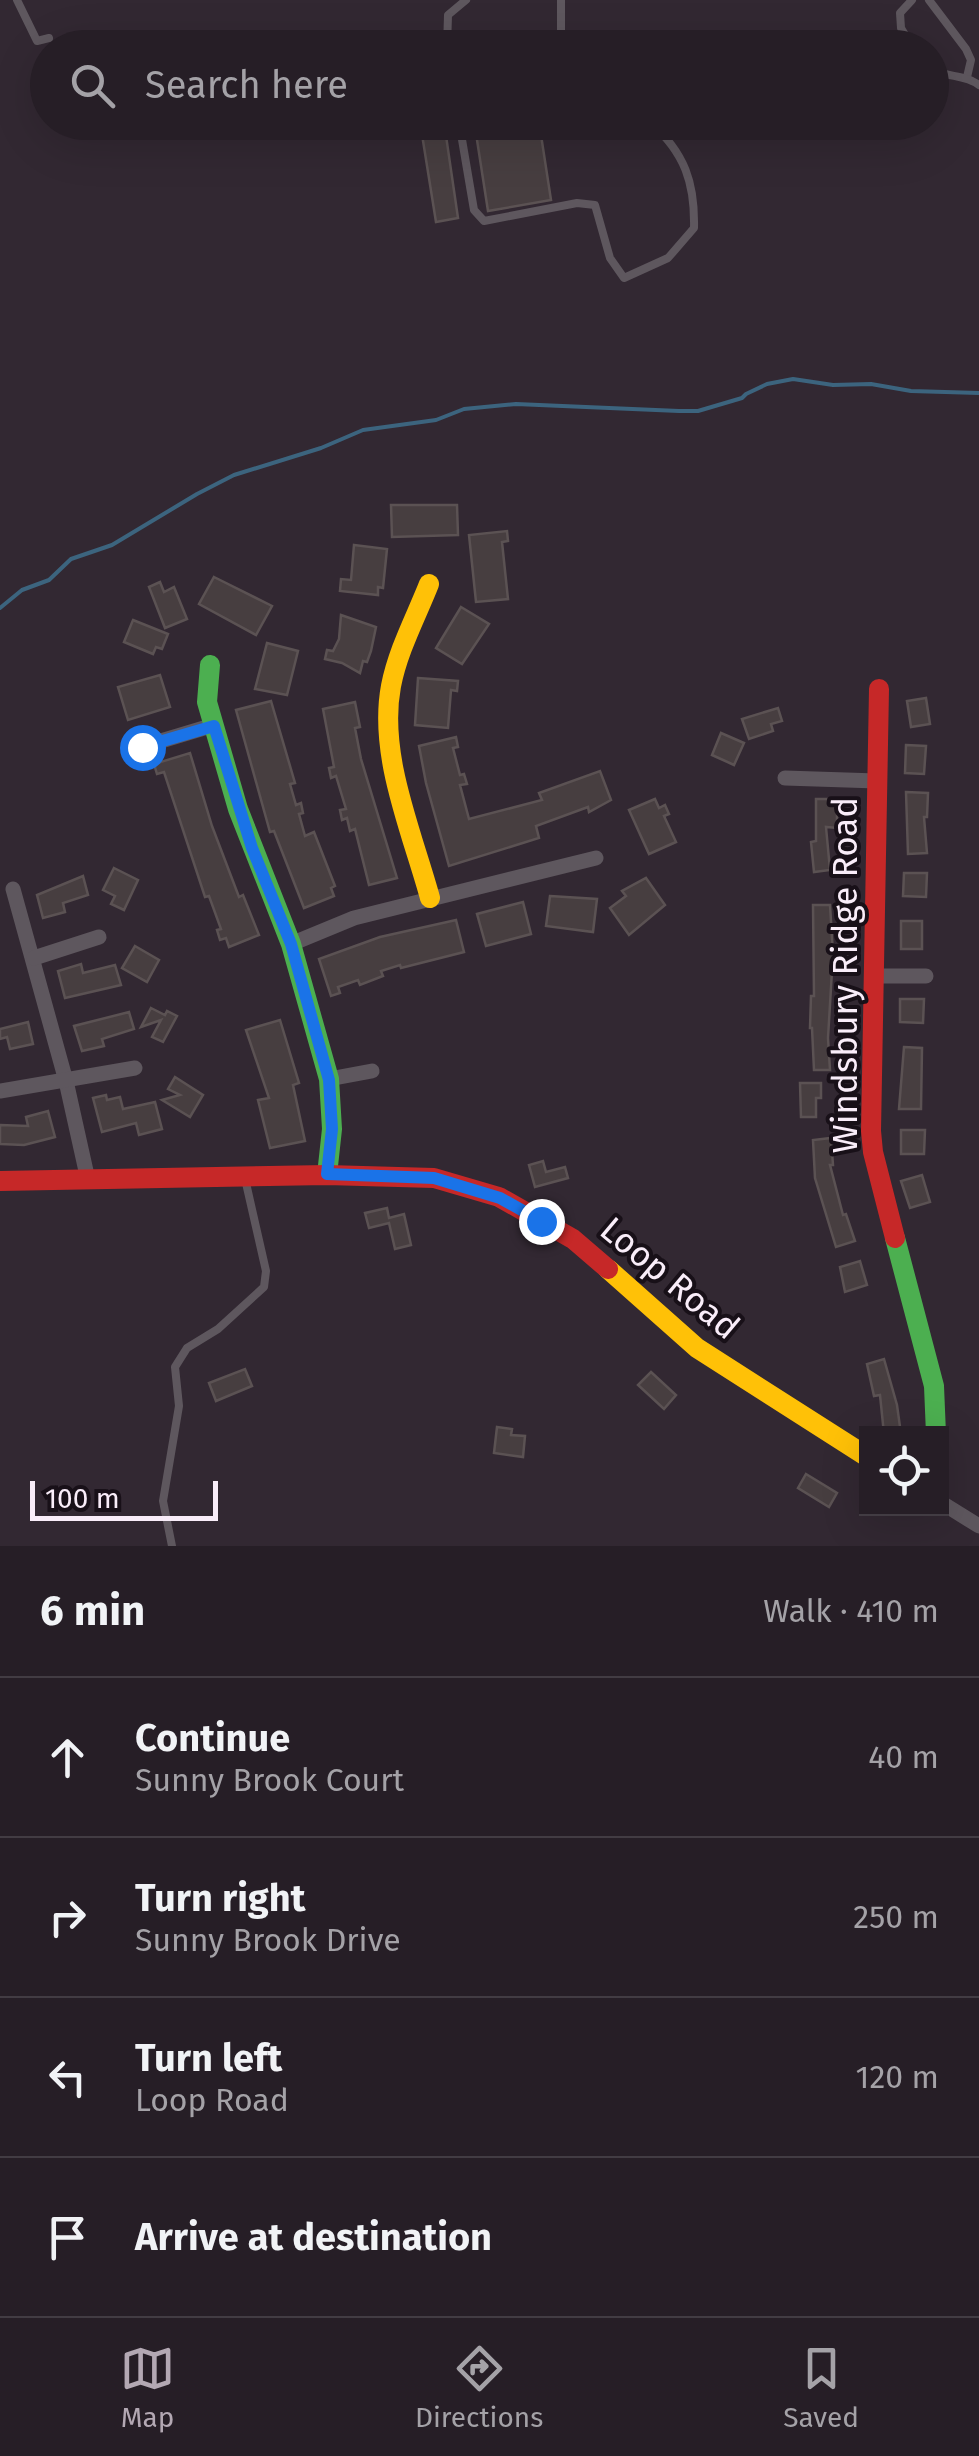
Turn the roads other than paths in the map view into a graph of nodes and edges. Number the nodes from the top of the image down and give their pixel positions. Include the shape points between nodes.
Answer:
1 (17, 0) edge
2 (466, 0) edge
3 (560, 0) edge
4 (912, 0) edge
5 (929, 0) edge
6 (32, 30) edge
7 (447, 30) edge
8 (561, 30) edge
9 (902, 30) edge
10 (949, 75) edge
11 (968, 77) junction
12 (979, 84) edge
13 (462, 140) edge
14 (666, 140) edge
15 (429, 584) dead end
16 (210, 665) dead end
17 (879, 689) dead end
18 (214, 726) junction
19 (142, 747) dead end
20 (785, 778) dead end
21 (877, 781) junction
22 (596, 858) dead end
23 (13, 889) dead end
24 (430, 898) junction
25 (98, 936) dead end
26 (291, 944) junction
27 (34, 958) junction
28 (874, 976) junction
29 (926, 976) dead end
30 (135, 1068) dead end
31 (372, 1071) dead end
32 (329, 1080) junction
33 (66, 1081) junction
34 (0, 1091) edge
35 (327, 1174) junction
36 (245, 1179) junction
37 (88, 1180) junction
38 (0, 1181) edge
39 (936, 1426) edge
40 (859, 1452) edge
41 (949, 1507) edge
42 (979, 1526) edge
43 (172, 1546) edge

1 - 6 lane
2 - 7 lane via 448,15
3 - 8 lane
4 - 9 lane via 900,13
5 - 11 lane via 966,49
10 - 11 lane
11 - 12 lane
13 - 14 lane via 474,210 484,220 595,205 610,258 624,278 668,258 694,228 694,195 681,156
15 - 24 street via 393,680 388,715
16 - 18 street via 207,702
17 - 21 street, Windsbury Ridge Road
18 - 19 street
18 - 26 street
20 - 21 street
21 - 28 street, Windsbury Ridge Road
22 - 24 street
23 - 27 street
24 - 26 street
25 - 27 street
26 - 32 street
27 - 33 street
28 - 29 street
28 - 39 street, Windsbury Ridge Road via 873,1152 934,1386
30 - 33 street
31 - 32 street
32 - 35 street
33 - 34 street
33 - 37 street
35 - 36 street, Loop Road
35 - 40 street, Loop Road via 434,1178 500,1198 573,1239 697,1348
36 - 37 street, Loop Road
36 - 43 lane via 264,1287 188,1348 175,1367 179,1406 163,1501
37 - 38 street, Loop Road
41 - 42 street

